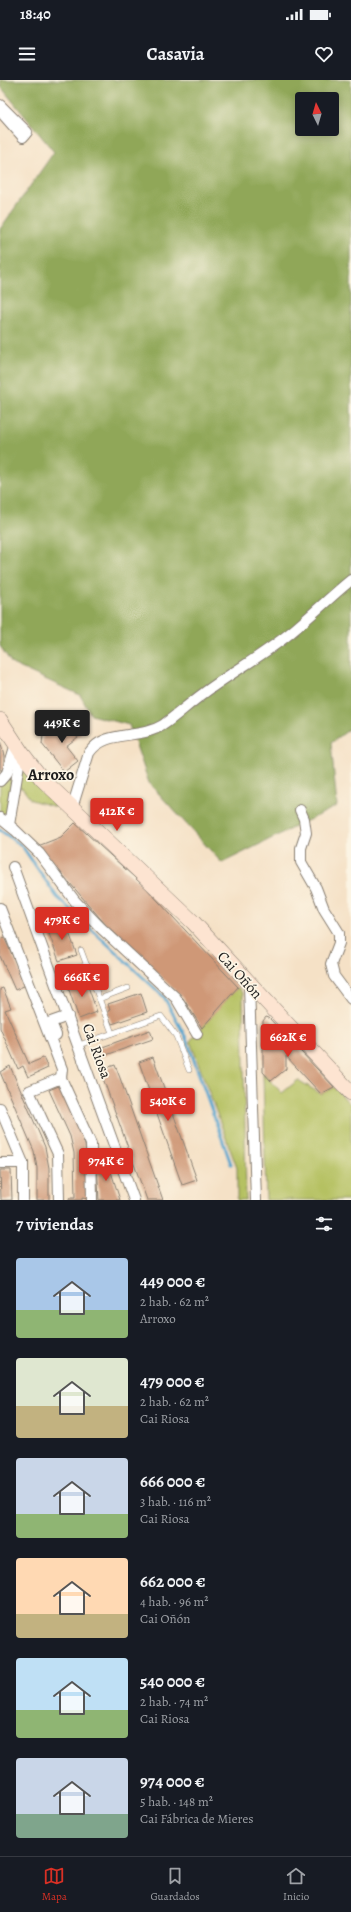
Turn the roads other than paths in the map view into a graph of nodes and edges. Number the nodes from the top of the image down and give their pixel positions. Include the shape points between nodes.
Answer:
1 (0, 105) edge
2 (0, 111) edge
3 (351, 580) edge
4 (0, 720) edge
5 (18, 748) junction
6 (0, 781) edge
7 (72, 808) junction
8 (300, 810) dead end
9 (0, 818) edge
10 (9, 825) junction
11 (13, 867) dead end
12 (0, 908) edge
13 (3, 923) edge
14 (81, 950) dead end
15 (87, 965) junction
16 (67, 971) dead end
17 (249, 985) junction
18 (128, 988) dead end
19 (99, 999) junction
20 (351, 999) edge
21 (68, 1016) junction
22 (112, 1033) junction
23 (197, 1034) dead end
24 (50, 1039) junction
25 (79, 1045) junction
26 (189, 1070) dead end
27 (61, 1078) junction
28 (351, 1093) edge
29 (0, 1108) edge
30 (0, 1163) edge
31 (23, 1163) junction
32 (23, 1200) edge
33 (59, 1200) edge
34 (92, 1200) edge
35 (134, 1200) edge
36 (256, 1200) edge

1 - 2 street via 27,132 23,137
3 - 7 street via 254,661 204,692 163,725 148,732 113,737 94,745 89,753
4 - 5 street
5 - 6 street via 7,773
5 - 7 street via 42,779
5 - 10 street
7 - 17 street, Cai Oñón via 193,922
8 - 20 street via 306,833 301,848 301,862 316,888 319,900 339,933 339,943 331,964 334,976
9 - 10 street
10 - 23 street via 39,853 75,901 101,928 176,998
11 - 21 street, Cai Riosa
12 - 13 street
13 - 24 street
14 - 15 lane
15 - 16 lane
15 - 19 lane
17 - 28 street, Cai Oñón
17 - 36 street
18 - 19 lane
19 - 22 lane
21 - 24 street via 51,1022 61,1050 58,1052 54,1037
21 - 25 street, Cai Riosa
22 - 25 lane
22 - 26 lane via 161,1016 176,1036
24 - 27 street via 62,1069
25 - 35 street, Cai Riosa
27 - 33 street via 28,1091 58,1154
27 - 34 street via 91,1144
29 - 31 street
30 - 31 street
31 - 32 street

